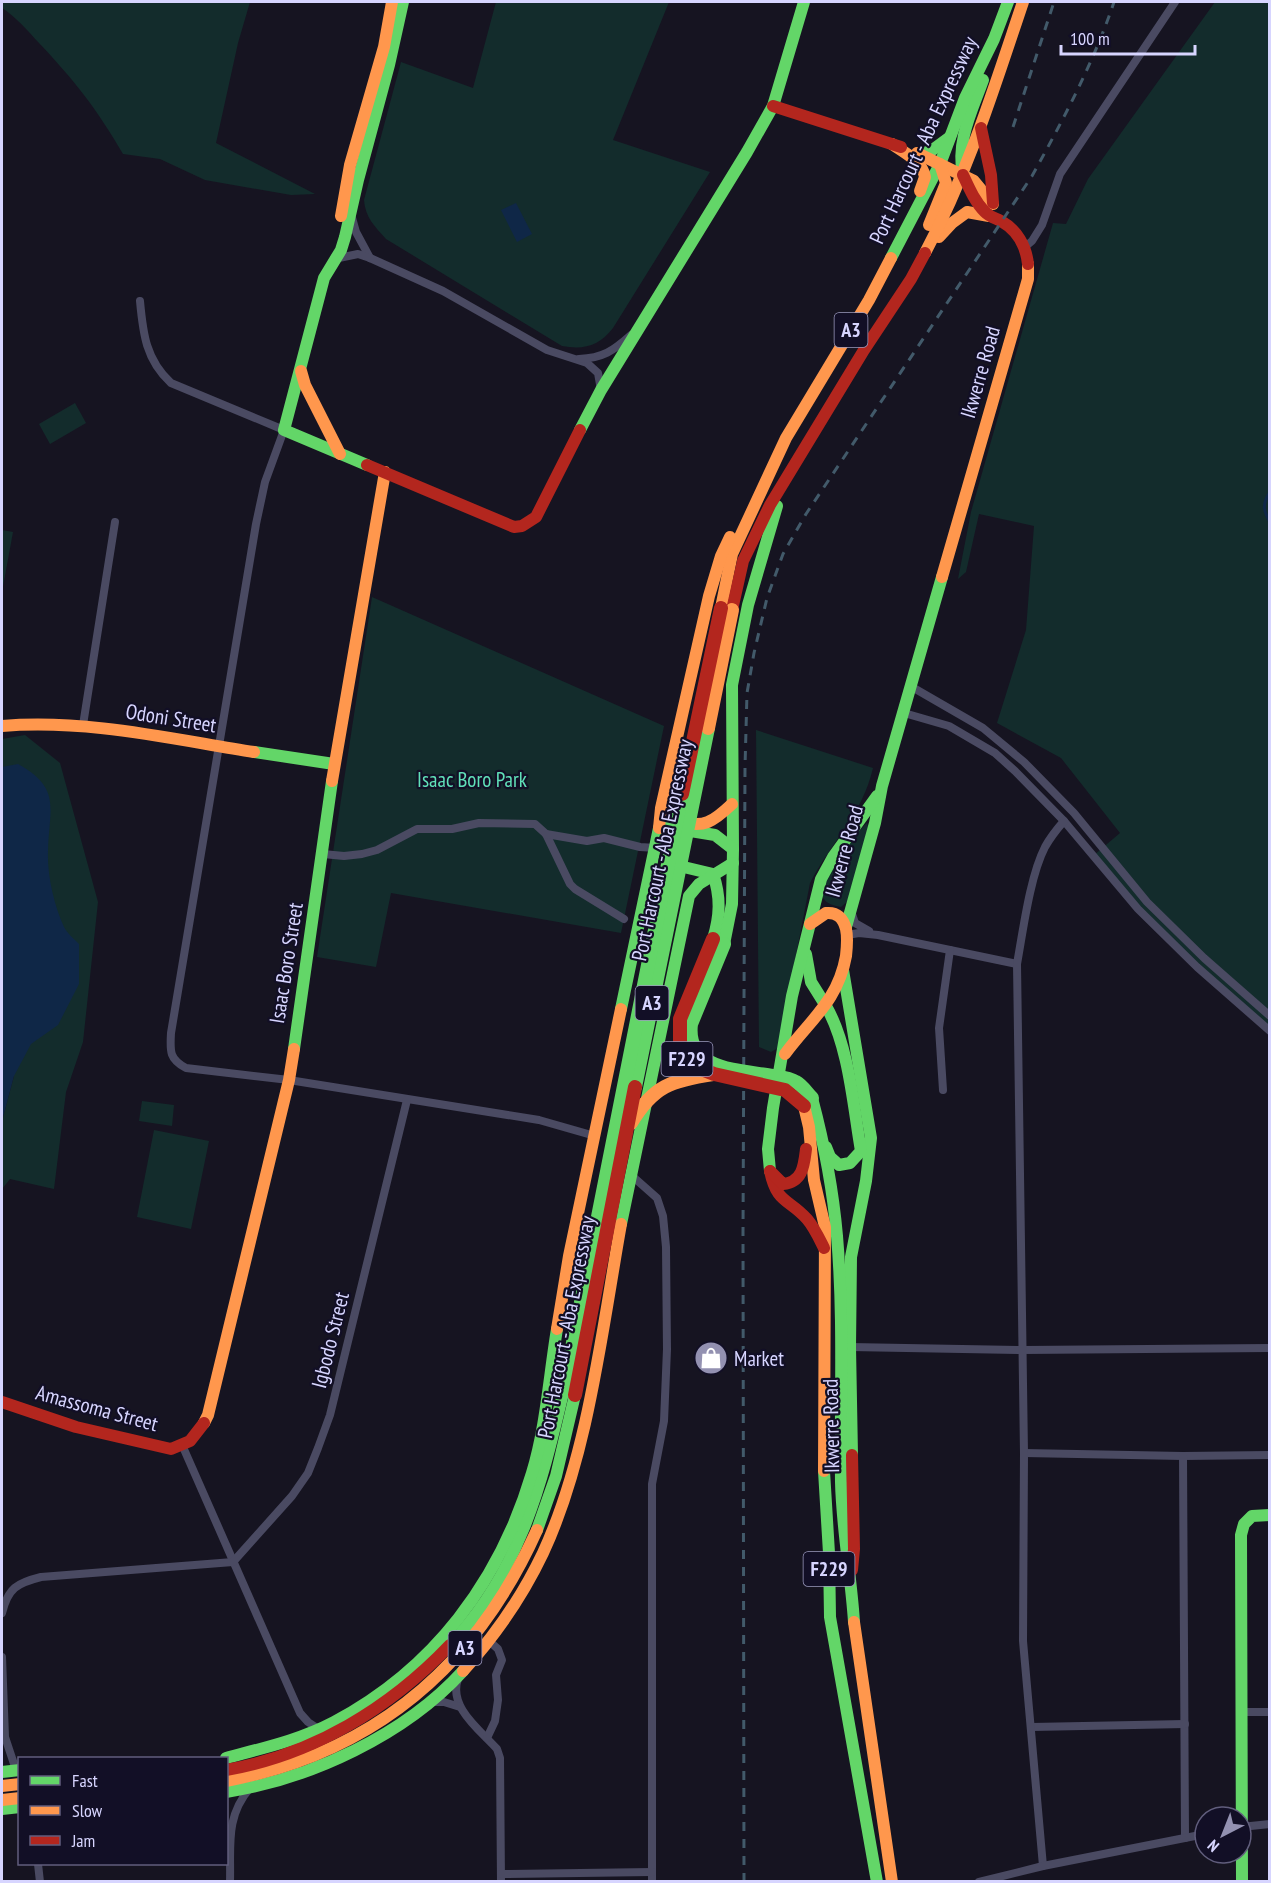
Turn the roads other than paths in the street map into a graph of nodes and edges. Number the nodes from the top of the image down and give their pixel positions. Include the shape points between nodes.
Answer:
1 (392, 2) edge
2 (403, 2) edge
3 (804, 2) edge
4 (1008, 2) edge
5 (1023, 2) edge
6 (1175, 2) edge
7 (994, 39) junction
8 (773, 105) junction
9 (981, 128) junction
10 (952, 135) junction
11 (892, 144) junction
12 (920, 154) junction
13 (940, 164) junction
14 (963, 175) junction
15 (350, 209) junction
16 (995, 214) junction
17 (911, 220) junction
18 (1026, 246) junction
19 (927, 250) junction
20 (370, 258) junction
21 (333, 259) junction
22 (911, 279) junction
23 (140, 302) dead end
24 (638, 329) junction
25 (576, 359) junction
26 (300, 369) junction
27 (602, 390) junction
28 (284, 430) junction
29 (786, 438) junction
30 (340, 454) junction
31 (792, 467) junction
32 (385, 472) junction
33 (114, 522) dead end
34 (727, 609) junction
35 (912, 687) junction
36 (904, 713) junction
37 (83, 725) junction
38 (2, 726) edge
39 (218, 746) junction
40 (334, 764) junction
41 (882, 786) junction
42 (732, 804) junction
43 (661, 808) junction
44 (1064, 821) junction
45 (659, 828) junction
46 (546, 834) junction
47 (733, 849) junction
48 (655, 852) junction
49 (323, 854) junction
50 (734, 863) junction
51 (713, 874) junction
52 (850, 910) junction
53 (624, 919) dead end
54 (810, 924) junction
55 (847, 931) junction
56 (878, 935) junction
57 (719, 941) junction
58 (806, 944) junction
59 (950, 951) junction
60 (1017, 964) junction
61 (843, 970) junction
62 (826, 1006) junction
63 (1269, 1016) edge
64 (1269, 1031) edge
65 (782, 1057) junction
66 (713, 1074) junction
67 (289, 1080) junction
68 (943, 1090) dead end
69 (407, 1100) junction
70 (808, 1102) junction
71 (815, 1130) junction
72 (625, 1134) junction
73 (595, 1136) junction
74 (637, 1145) junction
75 (770, 1171) junction
76 (631, 1175) junction
77 (826, 1253) junction
78 (850, 1347) junction
79 (1269, 1348) edge
80 (1023, 1350) junction
81 (569, 1394) junction
82 (2, 1402) edge
83 (852, 1433) junction
84 (842, 1444) junction
85 (183, 1447) junction
86 (1024, 1454) junction
87 (1269, 1455) edge
88 (1183, 1456) junction
89 (825, 1484) junction
90 (841, 1484) junction
91 (1269, 1515) edge
92 (233, 1563) junction
93 (851, 1575) junction
94 (2, 1613) edge
95 (488, 1640) junction
96 (2, 1658) edge
97 (459, 1675) junction
98 (430, 1702) junction
99 (460, 1708) junction
100 (1241, 1712) junction
101 (1269, 1712) edge
102 (300, 1713) junction
103 (1185, 1724) junction
104 (1032, 1727) junction
105 (320, 1730) junction
106 (486, 1737) junction
107 (292, 1741) junction
108 (228, 1758) edge
109 (12, 1770) edge
110 (228, 1770) edge
111 (228, 1781) edge
112 (18, 1785) edge
113 (2, 1786) edge
114 (250, 1788) junction
115 (228, 1792) edge
116 (1241, 1805) edge
117 (228, 1811) edge
118 (232, 1820) junction
119 (1269, 1824) edge
120 (1253, 1826) edge
121 (1193, 1836) edge
122 (1185, 1838) junction
123 (38, 1865) edge
124 (1242, 1865) edge
125 (1043, 1866) junction
126 (652, 1872) junction
127 (501, 1878) edge
128 (40, 1881) edge
129 (230, 1881) edge
130 (652, 1881) edge
131 (877, 1881) edge
132 (892, 1881) edge
133 (979, 1881) edge
134 (1242, 1881) edge

1 - 21 main road via 379,69 350,165
2 - 15 main road
3 - 8 main road
4 - 7 main road, Port Harcourt - Aba Expressway / A3
5 - 9 main road, Port Harcourt - Aba Expressway / A3
6 - 18 street via 1060,174 1042,225
7 - 10 main road, Port Harcourt - Aba Expressway / A3
7 - 14 main road via 959,150
8 - 11 main road
8 - 24 main road
9 - 14 main road, Port Harcourt - Aba Expressway / A3
9 - 16 main road
10 - 12 main road via 931,151
10 - 13 main road, Port Harcourt - Aba Expressway / A3
11 - 12 main road
11 - 17 main road via 925,173
12 - 13 main road
13 - 14 main road
13 - 17 main road, Port Harcourt - Aba Expressway / A3
13 - 22 main road via 946,183
14 - 16 main road via 974,181
14 - 19 main road, Port Harcourt - Aba Expressway / A3
15 - 20 street via 356,232
15 - 21 main road via 341,249
16 - 18 main road
16 - 19 main road via 967,212
17 - 29 main road, Port Harcourt - Aba Expressway / A3 via 869,300
18 - 35 main road, Ikwerre Road via 1028,279
19 - 22 main road, Port Harcourt - Aba Expressway / A3
20 - 21 street via 358,254
20 - 25 street via 443,291 547,350
21 - 26 main road via 317,298
22 - 31 main road, Port Harcourt - Aba Expressway / A3
23 - 28 street via 144,339 160,374 171,383
24 - 25 street via 606,354
24 - 27 main road
25 - 27 street via 598,373
26 - 28 main road
26 - 30 main road
27 - 32 main road via 536,517 522,526 500,522
28 - 30 main road
28 - 39 street via 265,482 256,524
29 - 34 main road, Port Harcourt - Aba Expressway / A3 via 732,554
29 - 43 main road via 721,556
30 - 32 main road
31 - 34 main road, Port Harcourt - Aba Expressway / A3 via 757,528
31 - 42 main road via 750,595 732,685
32 - 40 main road, Isaac Boro Street
33 - 37 street
34 - 72 main road, Port Harcourt - Aba Expressway / A3, bridge
34 - 81 main road, Port Harcourt - Aba Expressway / A3, bridge via 639,1004
35 - 36 main road, Ikwerre Road
35 - 63 street via 983,728 1024,762 1074,813 1147,902
36 - 41 main road, Ikwerre Road
36 - 44 street via 949,726 995,753
37 - 38 main road, Odoni Street
37 - 39 main road, Odoni Street
39 - 40 main road, Odoni Street
39 - 67 street via 170,1052 186,1068
40 - 49 main road, Isaac Boro Street
41 - 52 main road, Ikwerre Road
41 - 54 main road, Ikwerre Road via 869,810 827,864
42 - 43 main road via 712,821 693,826
42 - 47 main road
43 - 45 main road
44 - 60 street via 1045,847 1038,867
44 - 64 street via 1138,909
45 - 47 main road via 715,835
45 - 48 main road
46 - 48 street via 587,841 604,838
46 - 49 street via 534,824 479,823 417,830 362,854
46 - 53 street via 570,884
47 - 50 main road, F229
48 - 51 main road via 664,861
48 - 73 main road
49 - 67 main road, Isaac Boro Street
50 - 51 main road
50 - 57 main road, F229 via 732,904
51 - 57 main road, F229 via 720,895
51 - 74 main road via 689,896
52 - 55 main road, Ikwerre Road
52 - 56 street via 855,923
54 - 55 main road, Ikwerre Road via 831,912 843,920
54 - 58 main road, Ikwerre Road
55 - 56 street
55 - 61 main road, Ikwerre Road
56 - 59 street
57 - 66 main road, F229, bridge via 679,1026 688,1060
57 - 70 main road, F229, bridge via 691,1024 689,1037 693,1048 712,1063 795,1081
58 - 62 main road via 811,982
58 - 65 main road, Ikwerre Road
59 - 60 street
59 - 68 street via 939,1028
60 - 80 street
61 - 62 main road, Ikwerre Road
61 - 78 main road, Ikwerre Road via 871,1138 851,1257
62 - 65 main road, Ikwerre Road
62 - 71 main road via 843,1048 861,1151 850,1163 839,1165
65 - 75 main road, Ikwerre Road via 768,1149
66 - 70 main road, F229, bridge via 783,1089
66 - 72 main road, bridge via 685,1078 653,1091
67 - 69 street
67 - 85 main road, Isaac Boro Street via 208,1415 194,1439
69 - 73 street via 539,1120
69 - 92 street, Igbodo Street via 322,1438 308,1473 292,1496
70 - 71 main road, F229
71 - 75 main road via 797,1181 783,1184
71 - 77 main road, F229 via 814,1180 825,1227
71 - 84 main road, F229 via 837,1236
72 - 81 main road, Port Harcourt - Aba Expressway / A3, bridge
73 - 74 main road
73 - 105 main road via 569,1258 541,1433 532,1474 508,1538 472,1605 432,1651 383,1694
74 - 76 main road
75 - 77 main road, Ikwerre Road via 781,1199 813,1226
76 - 95 main road via 586,1417 572,1468 545,1547
76 - 126 street via 657,1198 666,1247 665,1404 652,1484
77 - 89 main road, Ikwerre Road / F229
78 - 80 street
78 - 83 main road, Ikwerre Road
79 - 80 street
80 - 86 street
81 - 110 main road, Port Harcourt - Aba Expressway / A3 via 544,1478 520,1540 495,1588 455,1642 411,1684 355,1724 286,1755
81 - 111 main road, Port Harcourt - Aba Expressway / A3 via 560,1463 540,1522 506,1590 453,1662 413,1697 347,1740 291,1764
82 - 85 main road, Amassoma Street via 76,1427 148,1445
83 - 84 main road
83 - 93 main road, Ikwerre Road via 855,1549
84 - 90 main road, F229
85 - 92 street
86 - 88 street
86 - 104 street via 1023,1641
87 - 88 street
88 - 103 street
89 - 90 main road
89 - 131 main road, Ikwerre Road / F229 via 830,1617
90 - 93 main road, F229 via 844,1542
91 - 100 main road via 1252,1516 1241,1535
92 - 94 street via 28,1580 7,1594
92 - 102 street
93 - 132 main road, Ikwerre Road / F229 via 856,1642
95 - 97 main road
95 - 106 street via 498,1649 502,1660 496,1676 495,1721
96 - 109 street via 5,1737
97 - 98 main road
97 - 99 street via 455,1695
98 - 99 street
98 - 114 main road via 338,1757
99 - 106 street
100 - 101 street
100 - 116 main road
102 - 105 street
102 - 107 street via 300,1726
103 - 104 street
103 - 122 street
104 - 125 street
105 - 107 main road
106 - 127 street via 499,1753 501,1763
107 - 108 main road
112 - 113 main road
114 - 115 main road
114 - 118 street
117 - 118 street
118 - 129 street
119 - 120 street
121 - 122 street
122 - 125 street
123 - 128 street
124 - 134 main road
125 - 133 street
126 - 127 street
126 - 130 street

